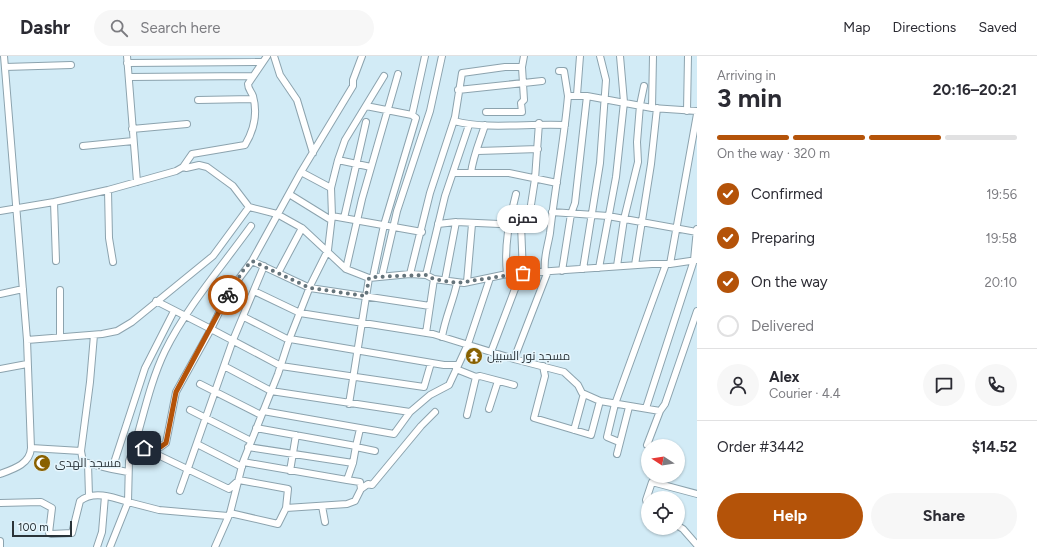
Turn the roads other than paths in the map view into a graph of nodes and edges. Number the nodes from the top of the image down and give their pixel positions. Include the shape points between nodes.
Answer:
1 (4, 56) edge
2 (267, 56) edge
3 (274, 56) edge
4 (362, 56) edge
5 (425, 56) edge
6 (442, 56) edge
7 (524, 56) edge
8 (580, 56) edge
9 (600, 56) edge
10 (620, 56) edge
11 (653, 56) edge
12 (688, 56) edge
13 (127, 59) edge
14 (262, 62) junction
15 (71, 65) dead end
16 (522, 67) junction
17 (3, 71) edge
18 (559, 71) dead end
19 (398, 74) dead end
20 (252, 76) junction
21 (384, 76) dead end
22 (129, 77) junction
23 (542, 81) dead end
24 (523, 83) junction
25 (644, 86) dead end
26 (458, 90) junction
27 (577, 95) junction
28 (568, 96) junction
29 (587, 96) junction
30 (253, 99) junction
31 (605, 99) junction
32 (198, 100) dead end
33 (624, 102) junction
34 (640, 105) junction
35 (366, 106) junction
36 (654, 108) junction
37 (388, 111) junction
38 (687, 111) junction
39 (697, 111) edge
40 (486, 112) dead end
41 (412, 114) junction
42 (697, 114) edge
43 (454, 121) junction
44 (366, 122) dead end
45 (186, 124) dead end
46 (539, 124) junction
47 (469, 125) junction
48 (485, 125) junction
49 (565, 125) junction
50 (132, 128) junction
51 (133, 141) junction
52 (83, 146) dead end
53 (538, 149) junction
54 (478, 151) junction
55 (313, 153) junction
56 (338, 160) junction
57 (355, 164) junction
58 (183, 167) junction
59 (371, 168) junction
60 (301, 172) junction
61 (454, 173) junction
62 (471, 173) junction
63 (535, 179) junction
64 (137, 182) junction
65 (557, 183) junction
66 (331, 188) junction
67 (108, 190) junction
68 (289, 194) junction
69 (516, 194) dead end
70 (54, 202) junction
71 (17, 207) junction
72 (249, 207) junction
73 (0, 211) edge
74 (552, 212) junction
75 (277, 214) junction
76 (571, 214) junction
77 (591, 215) junction
78 (608, 216) junction
79 (331, 218) junction
80 (344, 218) junction
81 (624, 219) junction
82 (358, 220) junction
83 (456, 222) junction
84 (641, 222) junction
85 (438, 224) junction
86 (472, 224) junction
87 (508, 224) junction
88 (384, 225) junction
89 (251, 226) dead end
90 (524, 226) junction
91 (395, 227) junction
92 (302, 228) junction
93 (678, 229) junction
94 (697, 231) edge
95 (422, 232) junction
96 (328, 250) junction
97 (695, 260) edge
98 (56, 261) dead end
99 (252, 261) junction
100 (112, 262) dead end
101 (668, 264) junction
102 (635, 265) junction
103 (264, 266) junction
104 (618, 266) junction
105 (599, 268) junction
106 (346, 269) junction
107 (583, 269) junction
108 (562, 270) junction
109 (546, 272) junction
110 (278, 273) junction
111 (522, 273) junction
112 (410, 274) junction
113 (507, 274) junction
114 (426, 275) junction
115 (382, 276) junction
116 (371, 277) junction
117 (490, 278) junction
118 (434, 279) junction
119 (445, 280) junction
120 (467, 282) junction
121 (457, 283) junction
122 (310, 288) junction
123 (23, 289) junction
124 (60, 290) dead end
125 (254, 291) junction
126 (0, 294) edge
127 (366, 296) junction
128 (156, 301) junction
129 (430, 306) junction
130 (174, 311) junction
131 (697, 311) edge
132 (300, 313) junction
133 (244, 317) junction
134 (185, 318) junction
135 (362, 323) junction
136 (211, 329) junction
137 (426, 333) junction
138 (94, 335) junction
139 (60, 337) junction
140 (442, 337) junction
141 (27, 340) junction
142 (233, 340) junction
143 (289, 340) junction
144 (468, 344) junction
145 (359, 350) junction
146 (491, 352) junction
147 (514, 359) junction
148 (431, 363) junction
149 (28, 364) junction
150 (224, 366) junction
151 (281, 366) junction
152 (543, 366) junction
153 (457, 367) junction
154 (0, 369) edge
155 (354, 377) junction
156 (476, 377) junction
157 (498, 381) junction
158 (200, 384) dead end
159 (514, 385) dead end
160 (418, 387) junction
161 (271, 391) junction
162 (216, 392) junction
163 (412, 392) dead end
164 (585, 395) junction
165 (600, 401) junction
166 (349, 404) junction
167 (615, 404) junction
168 (629, 407) junction
169 (646, 408) junction
170 (490, 409) dead end
171 (190, 410) dead end
172 (410, 412) junction
173 (435, 412) dead end
174 (660, 412) junction
175 (262, 413) junction
176 (467, 416) dead end
177 (206, 418) junction
178 (256, 428) junction
179 (360, 429) junction
180 (574, 430) junction
181 (296, 435) junction
182 (649, 439) edge
183 (619, 442) junction
184 (135, 444) junction
185 (197, 444) junction
186 (250, 444) junction
187 (356, 447) junction
188 (32, 448) junction
189 (81, 451) junction
190 (375, 451) dead end
191 (152, 453) junction
192 (293, 454) junction
193 (617, 454) dead end
194 (88, 463) junction
195 (353, 463) junction
196 (242, 464) junction
197 (112, 469) junction
198 (188, 470) junction
199 (290, 471) junction
200 (128, 472) junction
201 (0, 474) edge
202 (239, 480) junction
203 (348, 480) junction
204 (361, 489) junction
205 (180, 491) dead end
206 (649, 491) edge
207 (697, 494) edge
208 (88, 496) junction
209 (105, 496) junction
210 (128, 502) junction
211 (0, 503) edge
212 (322, 506) junction
213 (286, 508) junction
214 (229, 514) junction
215 (325, 522) dead end
216 (685, 531) edge
217 (0, 540) edge
218 (697, 545) edge
219 (0, 547) edge
220 (97, 547) edge
221 (110, 547) edge
222 (215, 547) edge

1 - 17 street
2 - 14 street
3 - 55 street via 280,75 297,100
4 - 55 street via 353,86
5 - 41 street
6 - 91 street via 430,111 397,211
7 - 16 street
8 - 27 street
9 - 31 street via 606,80
10 - 33 street
11 - 36 street
12 - 38 street
13 - 14 street
13 - 22 street
14 - 20 street
15 - 17 street
16 - 24 street
16 - 26 street via 462,73
17 - 71 street
18 - 28 street via 564,71
19 - 37 street
20 - 22 street
20 - 30 street via 248,88
21 - 35 street
22 - 50 street
23 - 24 street
24 - 26 street
24 - 40 street via 522,112
25 - 34 street
26 - 43 street
27 - 28 street
27 - 29 street
28 - 49 street
29 - 31 street
29 - 76 street via 575,203
30 - 32 street
30 - 58 street via 255,122 252,134 245,145 192,154
31 - 33 street
31 - 77 street via 600,163
33 - 34 street
33 - 78 street via 616,177
34 - 36 street
34 - 81 street via 638,162
35 - 37 street
35 - 56 street via 346,140
36 - 38 street
36 - 84 street via 651,164
37 - 41 street
37 - 59 street
38 - 39 street
41 - 88 street via 416,118
42 - 93 street
43 - 47 street
43 - 95 street via 430,193
44 - 57 street
45 - 50 street
46 - 48 street
46 - 49 street
46 - 53 street
47 - 48 street
47 - 61 street
48 - 54 street
49 - 65 street
50 - 51 street
51 - 52 street
51 - 64 street
53 - 54 street
53 - 63 street
54 - 62 street via 474,156
55 - 60 street
56 - 57 street
56 - 66 street
57 - 59 street
57 - 80 street
58 - 64 street
58 - 72 street via 199,165 218,174 233,186
59 - 82 street
60 - 66 street
60 - 68 street
61 - 62 street
61 - 85 street
62 - 63 street via 509,173
63 - 65 street
63 - 90 street
64 - 67 street
65 - 74 street
66 - 79 street
67 - 70 street
67 - 100 street
68 - 75 street
68 - 79 street
69 - 87 street
70 - 71 street
70 - 98 street
71 - 73 street
71 - 123 street
72 - 75 street
72 - 128 street via 213,256
74 - 76 street
74 - 109 street via 543,262
75 - 92 street
75 - 99 street
76 - 77 street
76 - 108 street
77 - 78 street
77 - 107 street
78 - 81 street
78 - 105 street
79 - 80 street
79 - 96 street
80 - 82 street
81 - 84 street
81 - 104 street
82 - 88 street
82 - 106 street
83 - 85 street
83 - 86 street
83 - 119 street
84 - 93 street
84 - 102 street
85 - 114 street
86 - 87 street
86 - 120 street
87 - 90 street
87 - 113 street via 505,254
88 - 91 street
88 - 116 street
89 - 134 street
90 - 111 street
91 - 95 street
91 - 115 street
92 - 96 street
92 - 110 street
93 - 94 street
93 - 101 street
94 - 97 street
95 - 112 street
96 - 106 street
96 - 122 street
97 - 101 street
97 - 169 street
99 - 103 street
99 - 136 street via 229,292
101 - 102 street
101 - 167 street
102 - 104 street
103 - 110 street
103 - 125 street
104 - 105 street
105 - 107 street
106 - 116 street
107 - 108 street
108 - 109 street
109 - 111 street
109 - 147 street
110 - 122 street
111 - 113 street
111 - 146 street
112 - 114 street
112 - 115 street
113 - 117 street
114 - 118 street
115 - 116 street
116 - 127 street
117 - 120 street
117 - 144 street
118 - 119 street
118 - 129 street
119 - 121 street
120 - 121 street
121 - 140 street
122 - 127 street
122 - 132 street
123 - 126 street
123 - 141 street
124 - 139 street
125 - 132 street
125 - 133 street
127 - 129 street
127 - 135 street
128 - 130 street
128 - 138 street via 132,322 117,331
129 - 137 street
130 - 134 street
130 - 197 street via 144,368
131 - 174 street
132 - 135 street
132 - 143 street
133 - 142 street
133 - 143 street
134 - 136 street
134 - 184 street via 165,352 151,387
135 - 137 street
135 - 145 street
136 - 142 street
136 - 191 street via 176,392 166,443
137 - 140 street
138 - 139 street
138 - 189 street
139 - 141 street
140 - 144 street
141 - 149 street
142 - 150 street
142 - 151 street
143 - 145 street
143 - 151 street
144 - 146 street
144 - 153 street
145 - 148 street
145 - 155 street
146 - 147 street
147 - 152 street
148 - 153 street
148 - 160 street via 424,387
149 - 154 street
149 - 188 street
150 - 161 street
150 - 162 street
151 - 155 street
151 - 161 street
152 - 164 street via 564,372
152 - 180 street via 545,376 534,418
153 - 156 street
153 - 172 street via 449,385 430,395
155 - 160 street
155 - 166 street
156 - 157 street
156 - 176 street
157 - 159 street
157 - 170 street
158 - 162 street
160 - 163 street
161 - 166 street
161 - 175 street
162 - 175 street
162 - 177 street
164 - 165 street
164 - 180 street via 582,397
165 - 167 street
165 - 180 street via 591,435
166 - 172 street
167 - 168 street
167 - 183 street via 607,437
168 - 169 street
168 - 183 street
169 - 174 street
171 - 177 street
172 - 179 street via 394,434
173 - 204 street via 372,485 368,484
174 - 182 street
175 - 178 street
175 - 179 street
177 - 185 street
177 - 186 street
178 - 181 street
178 - 186 street
179 - 187 street
181 - 187 street
181 - 192 street
183 - 193 street
184 - 191 street
184 - 200 street
185 - 196 street
185 - 198 street
186 - 192 street
186 - 196 street
187 - 190 street
187 - 195 street
188 - 189 street
188 - 201 street via 26,462 14,470
189 - 194 street via 82,461
191 - 198 street
192 - 195 street
192 - 199 street
194 - 197 street
194 - 208 street
195 - 203 street
196 - 199 street
196 - 202 street
197 - 200 street
198 - 202 street via 229,489
198 - 205 street
199 - 203 street
200 - 210 street
202 - 213 street via 288,489
202 - 214 street
203 - 204 street via 360,482
204 - 212 street via 355,501
206 - 207 street via 652,482
208 - 209 street
208 - 211 street via 80,501 72,534 50,534 52,508 43,502
209 - 210 street
209 - 220 street via 102,532
210 - 214 street via 159,510
210 - 221 street
212 - 213 street
212 - 215 street
213 - 214 street via 278,524
214 - 222 street
216 - 218 street
217 - 219 street

